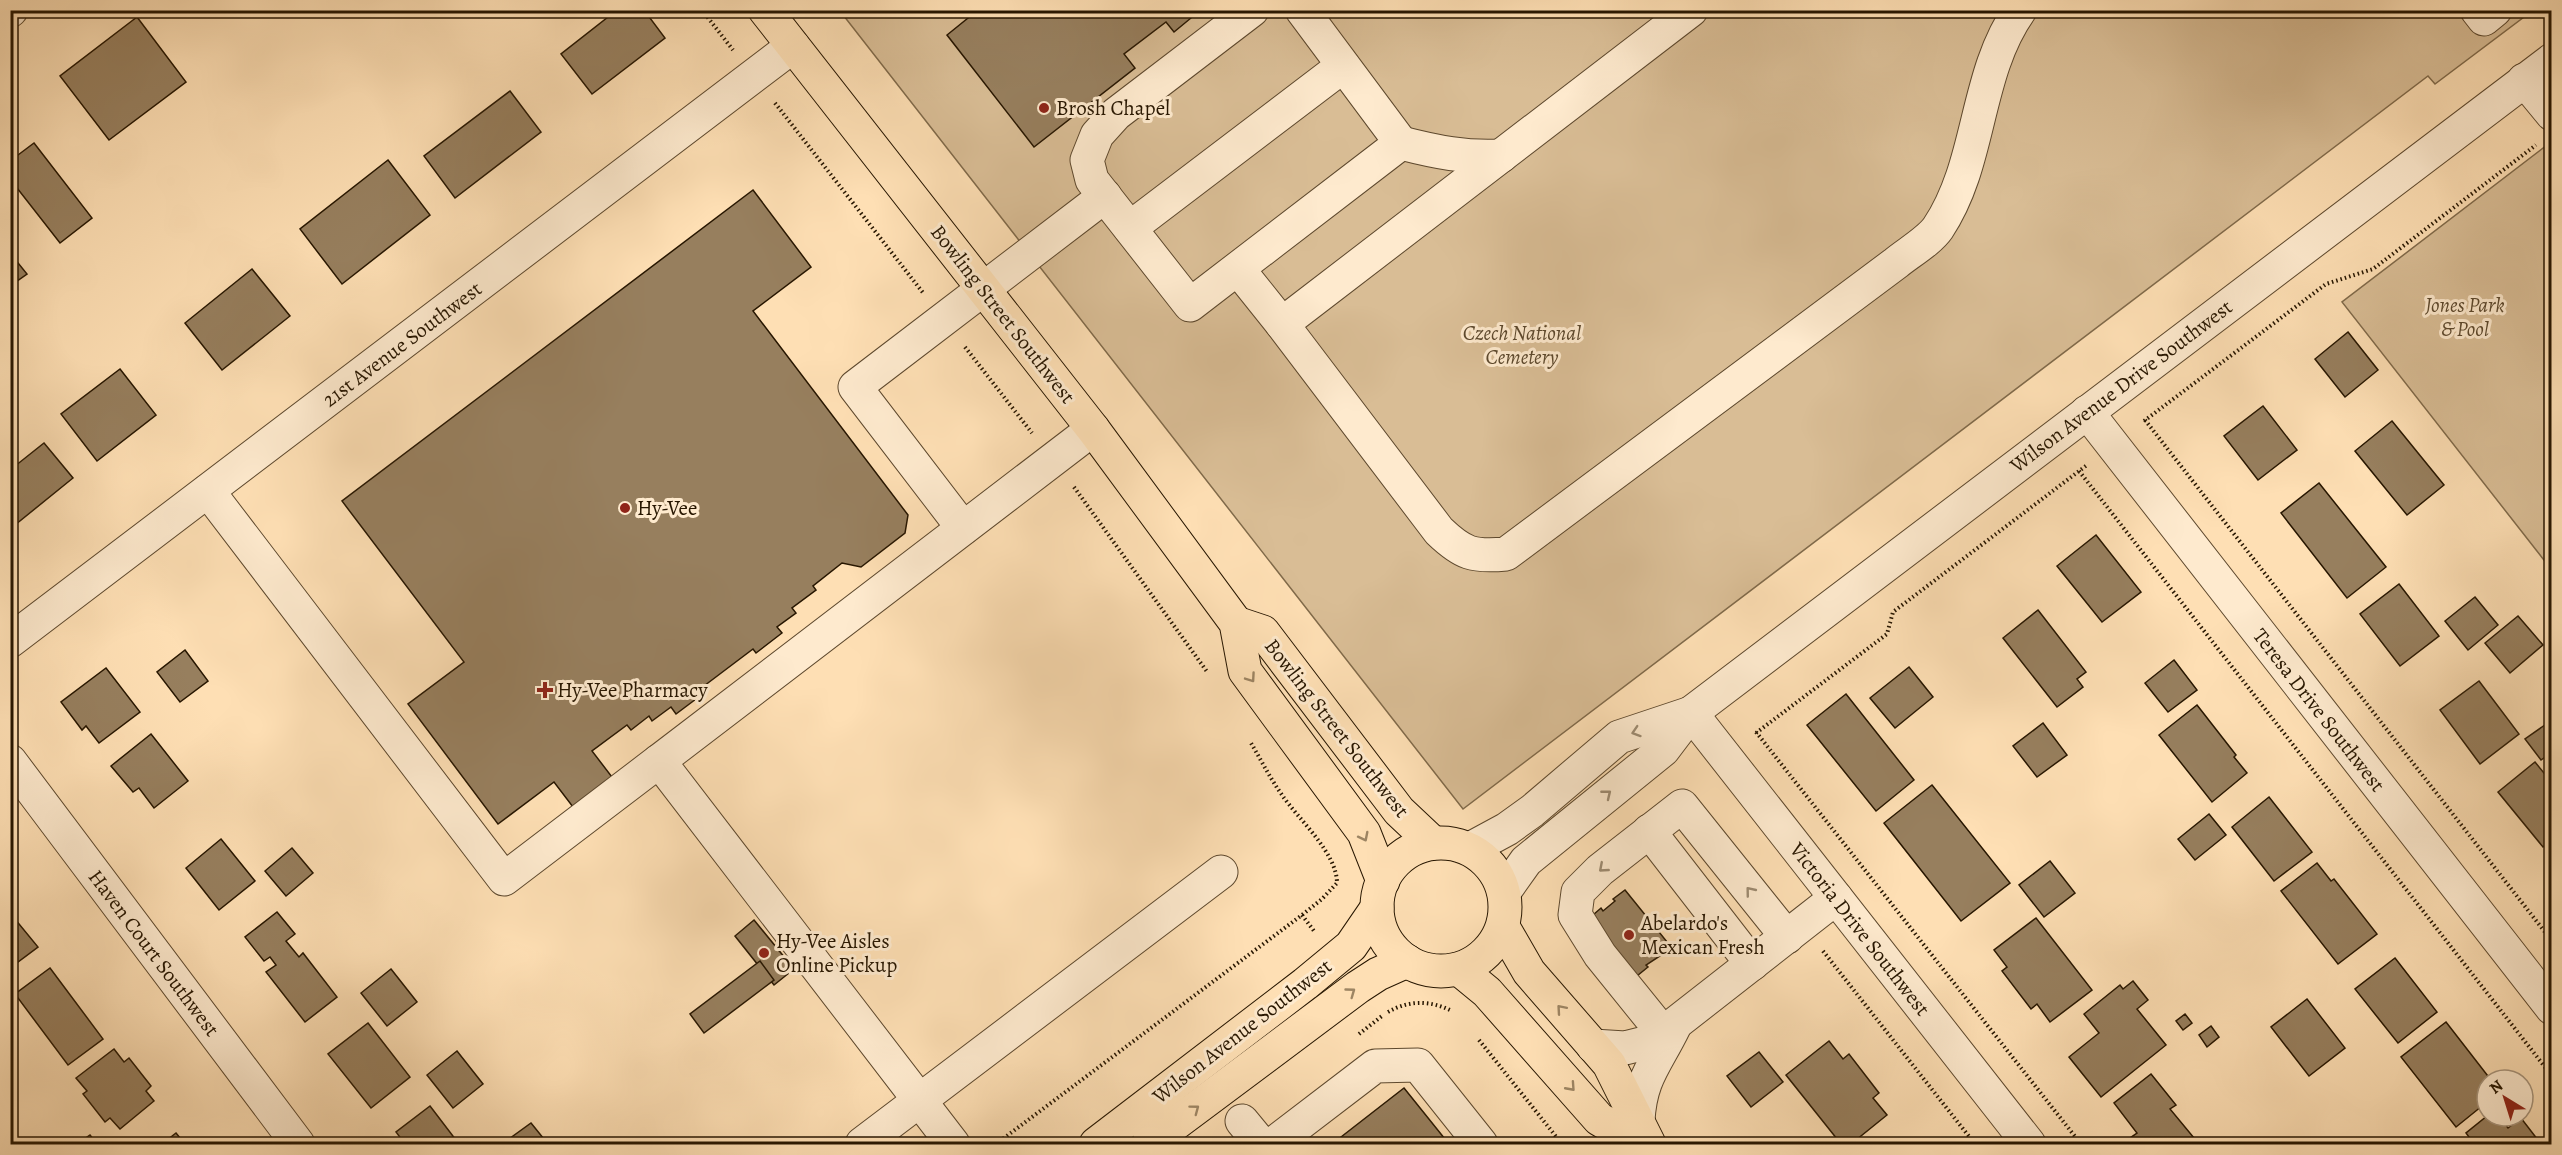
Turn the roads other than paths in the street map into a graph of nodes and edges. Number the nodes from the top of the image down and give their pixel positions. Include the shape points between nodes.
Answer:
1 (1252, 10) edge
2 (1302, 10) edge
3 (1691, 10) edge
4 (2477, 10) edge
5 (2495, 10) edge
6 (2019, 11) edge
7 (780, 22) edge
8 (2552, 60) edge
9 (1344, 66) junction
10 (2524, 80) junction
11 (2547, 127) edge
12 (1401, 143) junction
13 (1501, 156) junction
14 (1105, 196) junction
15 (1130, 228) junction
16 (1238, 268) junction
17 (984, 289) junction
18 (1282, 324) junction
19 (2087, 412) junction
20 (1093, 429) junction
21 (208, 491) junction
22 (963, 528) junction
23 (1236, 623) junction
24 (10, 641) edge
25 (1691, 713) junction
26 (10, 761) edge
27 (658, 761) junction
28 (1649, 831) junction
29 (1433, 843) junction
30 (1470, 849) junction
31 (1221, 872) dead end
32 (1504, 892) junction
33 (1380, 895) junction
34 (1836, 898) junction
35 (1503, 927) junction
36 (1794, 931) junction
37 (1407, 961) junction
38 (1752, 963) junction
39 (1459, 969) junction
40 (2552, 1008) edge
41 (1669, 1028) junction
42 (1593, 1046) junction
43 (921, 1100) junction
44 (1643, 1137) edge
45 (1290, 1139) edge
46 (298, 1144) edge
47 (862, 1144) edge
48 (953, 1144) edge
49 (1096, 1144) edge
50 (1148, 1144) edge
51 (1482, 1144) edge
52 (2029, 1144) edge

1 - 14 street via 1116,114 1097,135 1087,160 1092,180
2 - 9 street
3 - 13 street
4 - 5 street via 2484,19
6 - 18 street via 1996,55 1963,178 1937,229 1506,554 1480,556 1455,546 1439,531
7 - 17 main road, Bowling Street Southwest
7 - 21 street, 21st Avenue Southwest
8 - 10 street, Wilson Avenue Drive Southwest
9 - 12 street
9 - 15 street
10 - 11 street
10 - 19 street, Wilson Avenue Drive Southwest
12 - 13 street via 1450,155
12 - 16 street
13 - 18 street
14 - 15 street
14 - 17 street
15 - 16 street via 1190,306
16 - 18 street
17 - 20 main road, Bowling Street Southwest
17 - 22 street via 855,387
19 - 25 street, Wilson Avenue Drive Southwest
19 - 40 street, Teresa Drive Southwest
20 - 22 street
20 - 23 main road, Bowling Street Southwest
21 - 24 street, 21st Avenue Southwest
21 - 27 street via 504,879
22 - 27 street
23 - 29 main road, Bowling Street Southwest via 1263,632 1399,811
23 -> 33 main road, Bowling Street Southwest via 1245,671 1364,833
25 -> 30 street, Wilson Avenue Drive Southwest via 1619,737 1524,817
32 -> 25 street, Wilson Avenue Drive Southwest via 1526,861 1663,750
25 - 34 street, Victoria Drive Southwest
26 - 46 street, Haven Court Southwest
27 - 43 street
36 -> 28 street via 1682,806
28 - 38 street
28 -> 41 street via 1578,892 1575,915 1600,955
29 - 30 main road
29 - 33 main road via 1399,859
30 - 32 main road via 1497,874
31 - 43 street
32 - 35 main road
33 - 37 main road via 1380,926 1388,943
33 - 49 main road, Wilson Avenue Southwest via 1351,946
34 - 36 street
34 - 52 street, Victoria Drive Southwest
35 - 39 main road via 1483,956
42 -> 35 main road via 1529,972
36 - 38 street
37 - 39 main road via 1433,971
50 -> 37 main road, Wilson Avenue Southwest via 1358,987
38 - 41 street
39 -> 44 main road via 1487,992 1599,1119
41 - 42 street via 1638,1047
41 - 44 street via 1639,1099
42 - 44 main road via 1609,1065
43 - 47 street
43 - 48 street
45 - 51 street via 1375,1066 1418,1065

